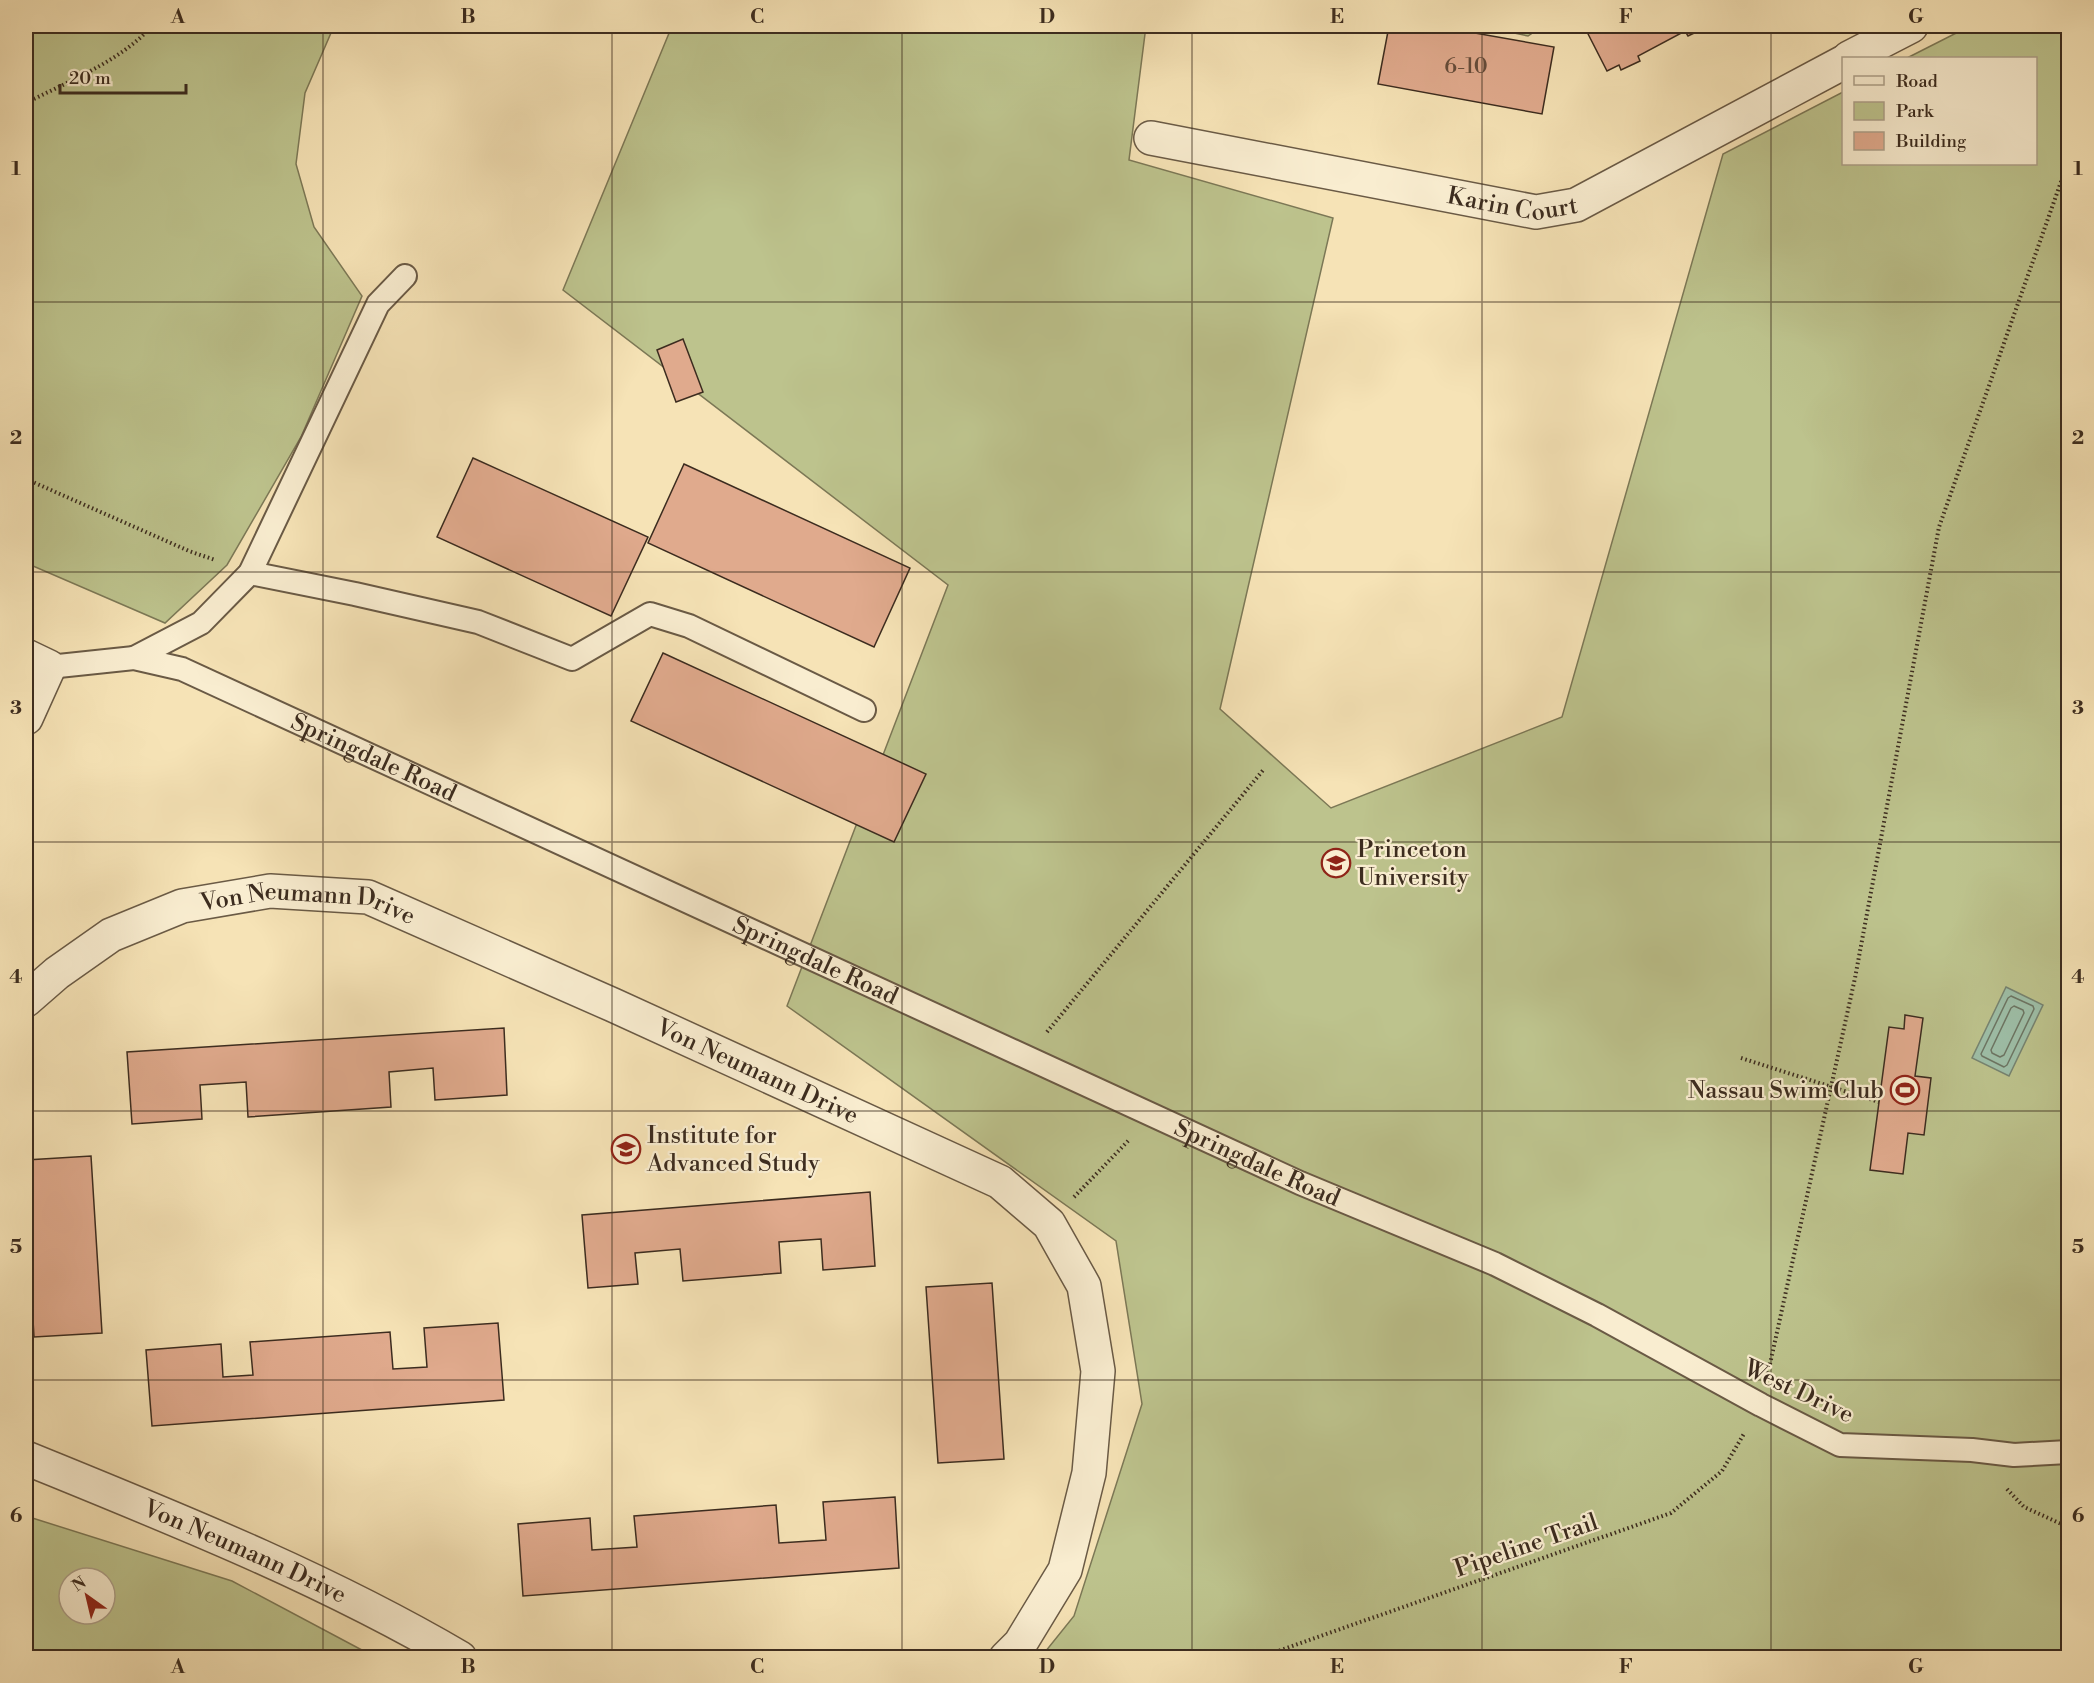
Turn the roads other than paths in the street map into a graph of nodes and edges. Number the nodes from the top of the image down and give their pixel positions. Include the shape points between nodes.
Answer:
1 (1911, 26) edge
2 (1852, 57) edge
3 (1842, 63) edge
4 (1151, 138) dead end
5 (405, 276) dead end
6 (250, 573) junction
7 (134, 658) junction
8 (37, 661) edge
9 (864, 710) dead end
10 (26, 718) edge
11 (26, 1000) edge
12 (1597, 1315) joint
13 (2068, 1452) edge
14 (26, 1458) edge
15 (460, 1658) edge
16 (1006, 1658) edge

1 - 2 street
3 - 4 street, Karin Court via 1576,205 1536,212
5 - 6 lane via 378,304
6 - 7 lane via 201,623
6 - 9 lane via 478,622 572,659 650,614 689,626
7 - 8 lane, Springdale Road
7 - 12 lane, Springdale Road via 182,669 1300,1183 1495,1264
8 - 10 street
11 - 16 street, Von Neumann Drive via 111,935 182,906 270,891 368,897 1000,1182 1049,1224 1084,1286 1098,1371 1090,1462 1065,1570 1020,1644
12 - 13 lane, West Drive via 1840,1445 2014,1455
14 - 15 street, Von Neumann Drive via 235,1544 397,1622

